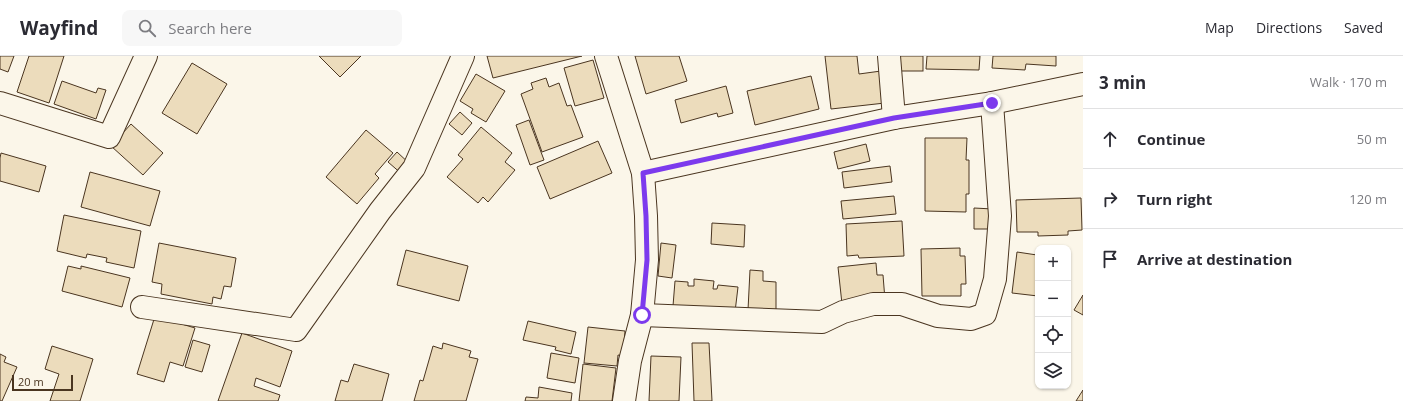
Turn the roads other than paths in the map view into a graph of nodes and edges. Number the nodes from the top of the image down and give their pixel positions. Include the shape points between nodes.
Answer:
1 (146, 56) edge
2 (463, 56) edge
3 (606, 56) edge
4 (888, 56) edge
5 (1083, 84) edge
6 (0, 103) edge
7 (992, 103) junction
8 (894, 118) junction
9 (643, 173) junction
10 (142, 306) dead end
11 (642, 315) junction
12 (624, 401) edge

1 - 6 street via 109,137
2 - 10 street via 414,168 380,211 296,330
3 - 9 street
4 - 8 street
5 - 7 street
7 - 8 street
7 - 11 street via 1000,216 995,279 985,314 971,319 938,316 902,304 874,304 843,312 822,322
8 - 9 street
9 - 11 street via 647,260
11 - 12 street via 630,361

